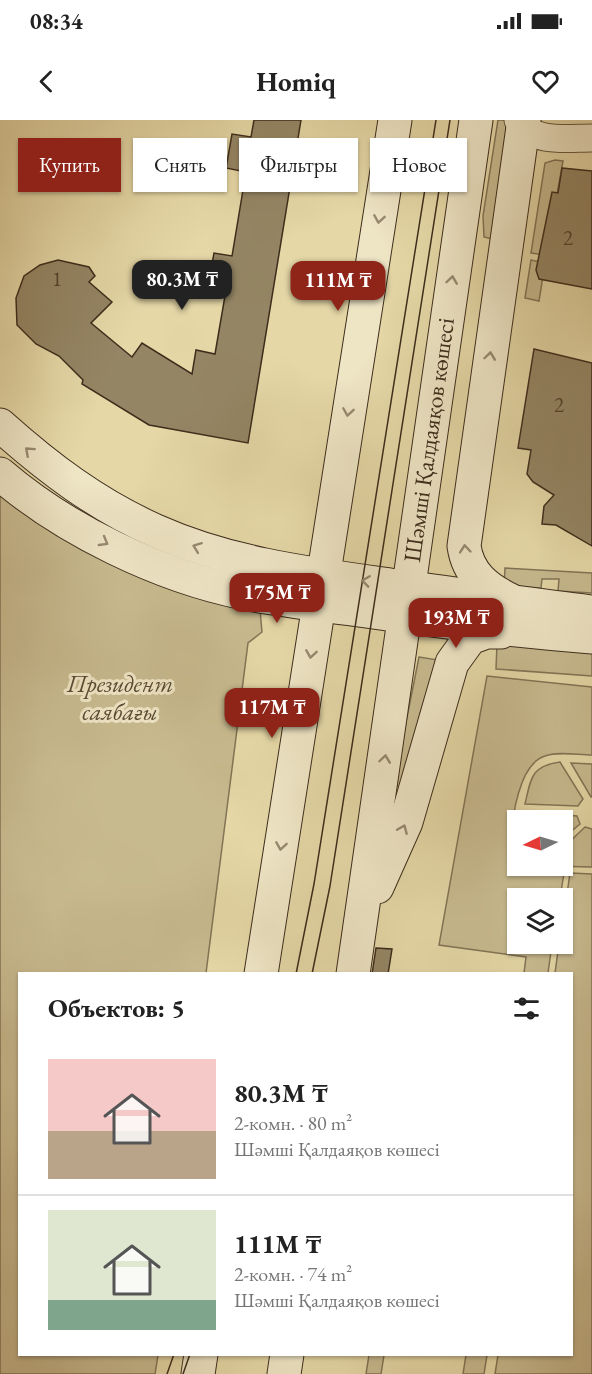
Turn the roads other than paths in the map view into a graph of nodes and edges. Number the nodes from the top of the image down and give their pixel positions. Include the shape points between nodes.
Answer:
1 (395, 120) edge
2 (476, 120) edge
3 (521, 123) edge
4 (592, 138) edge
5 (0, 424) edge
6 (0, 474) edge
7 (321, 590) junction
8 (406, 602) junction
9 (592, 612) edge
10 (516, 617) junction
11 (592, 638) edge
12 (362, 921) junction
13 (261, 972) edge
14 (353, 972) edge
15 (201, 1356) edge
16 (287, 1356) edge
17 (198, 1374) edge
18 (284, 1374) edge

1 -> 7 main road
8 -> 2 main road, Шәмші Қалдаяқов көшесі
3 - 4 street via 539,136
10 -> 3 main road via 479,580 466,558 464,546
7 -> 5 main road via 273,567 212,552 156,531 94,499 53,471
6 -> 7 main road via 110,546 164,569 243,593
7 - 8 main road
7 -> 13 main road
8 - 10 main road
12 -> 8 main road, Шәмші Қалдаяқов көшесі
9 - 10 main road
10 - 11 main road
12 -> 10 main road via 406,822 452,663 470,638
12 - 14 main road, Шәмші Қалдаяқов көшесі
15 - 17 main road
16 - 18 main road

